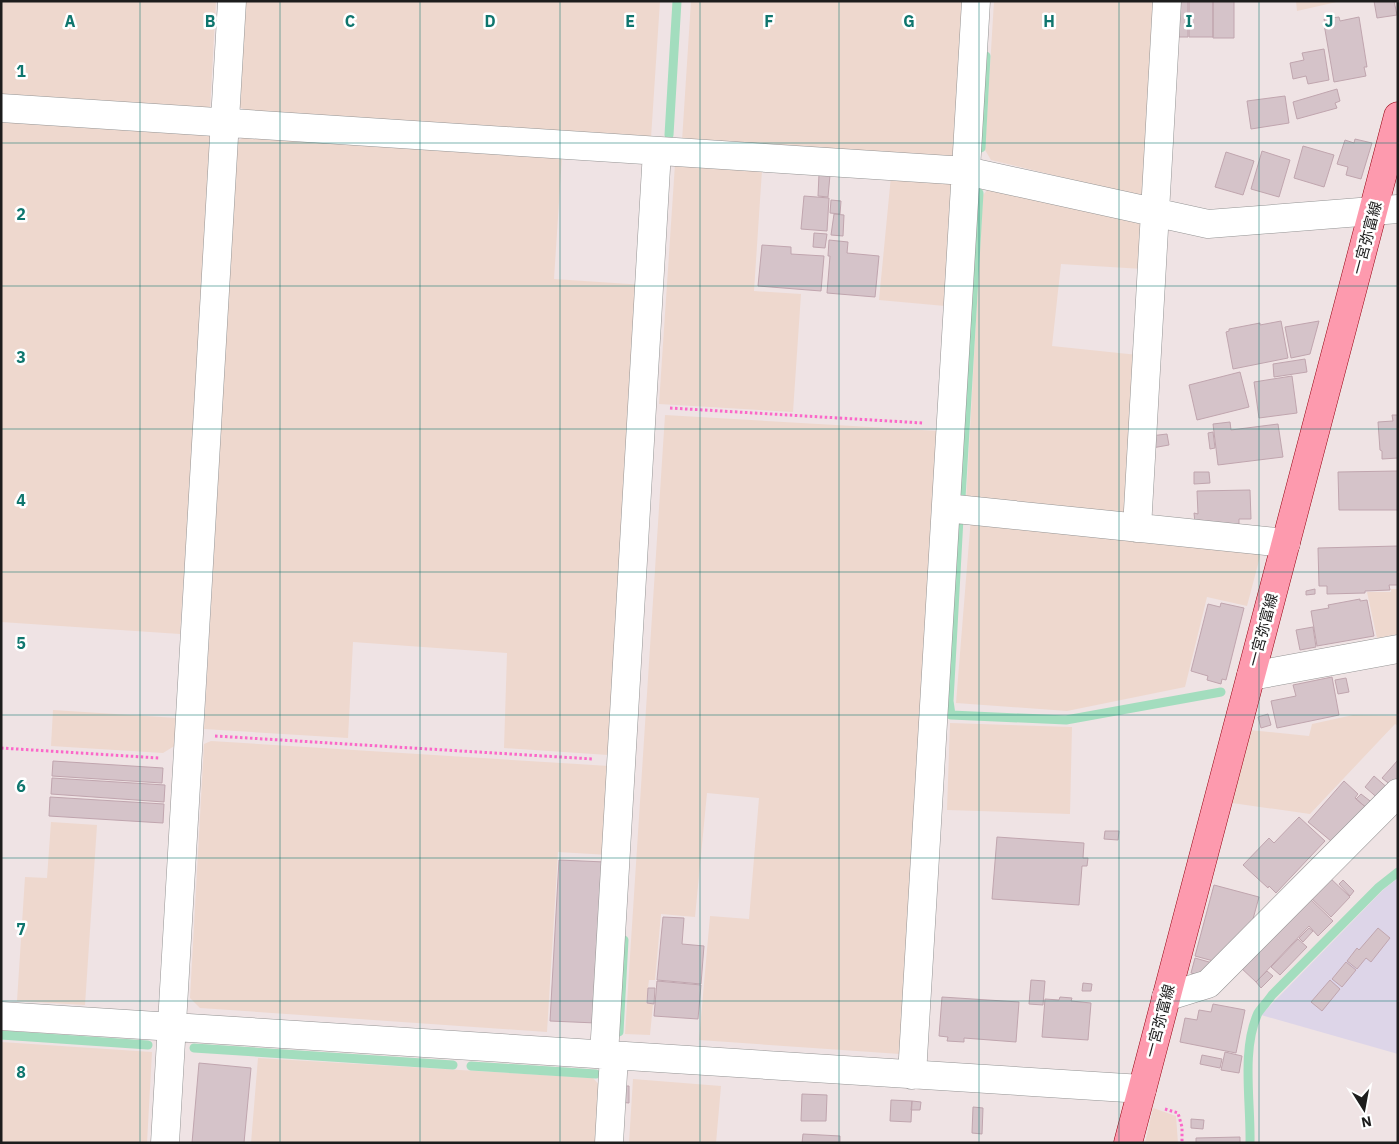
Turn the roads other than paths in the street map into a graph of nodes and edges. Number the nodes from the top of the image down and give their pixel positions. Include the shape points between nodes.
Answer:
1 (232, 1) edge
2 (976, 1) edge
3 (1167, 1) edge
4 (1, 108) edge
5 (1398, 116) edge
6 (225, 122) junction
7 (657, 151) junction
8 (966, 171) junction
9 (1386, 210) edge
10 (1155, 212) junction
11 (946, 508) junction
12 (1137, 528) junction
13 (1286, 543) junction
14 (1398, 648) edge
15 (1250, 676) junction
16 (1398, 792) edge
17 (1166, 997) junction
18 (1, 1016) edge
19 (172, 1027) junction
20 (609, 1055) junction
21 (912, 1075) junction
22 (1140, 1097) junction
23 (165, 1143) edge
24 (609, 1143) edge
25 (1128, 1143) edge

1 - 6 street
2 - 8 street
3 - 10 street
4 - 6 street
5 - 9 main road, 一宮弥富線
6 - 7 street
6 - 19 street
7 - 8 street
7 - 20 street via 621,761
8 - 10 street
8 - 11 street
9 - 10 street via 1208,224
9 - 13 main road, 一宮弥富線
10 - 12 street
11 - 12 street
11 - 21 street
12 - 13 street
13 - 15 main road, 一宮弥富線
14 - 15 street
15 - 17 main road, 一宮弥富線
16 - 17 street via 1208,984
17 - 22 main road, 一宮弥富線
18 - 19 street
19 - 20 street
19 - 23 street
20 - 21 street
20 - 24 street
21 - 22 street
22 - 25 main road, 一宮弥富線

